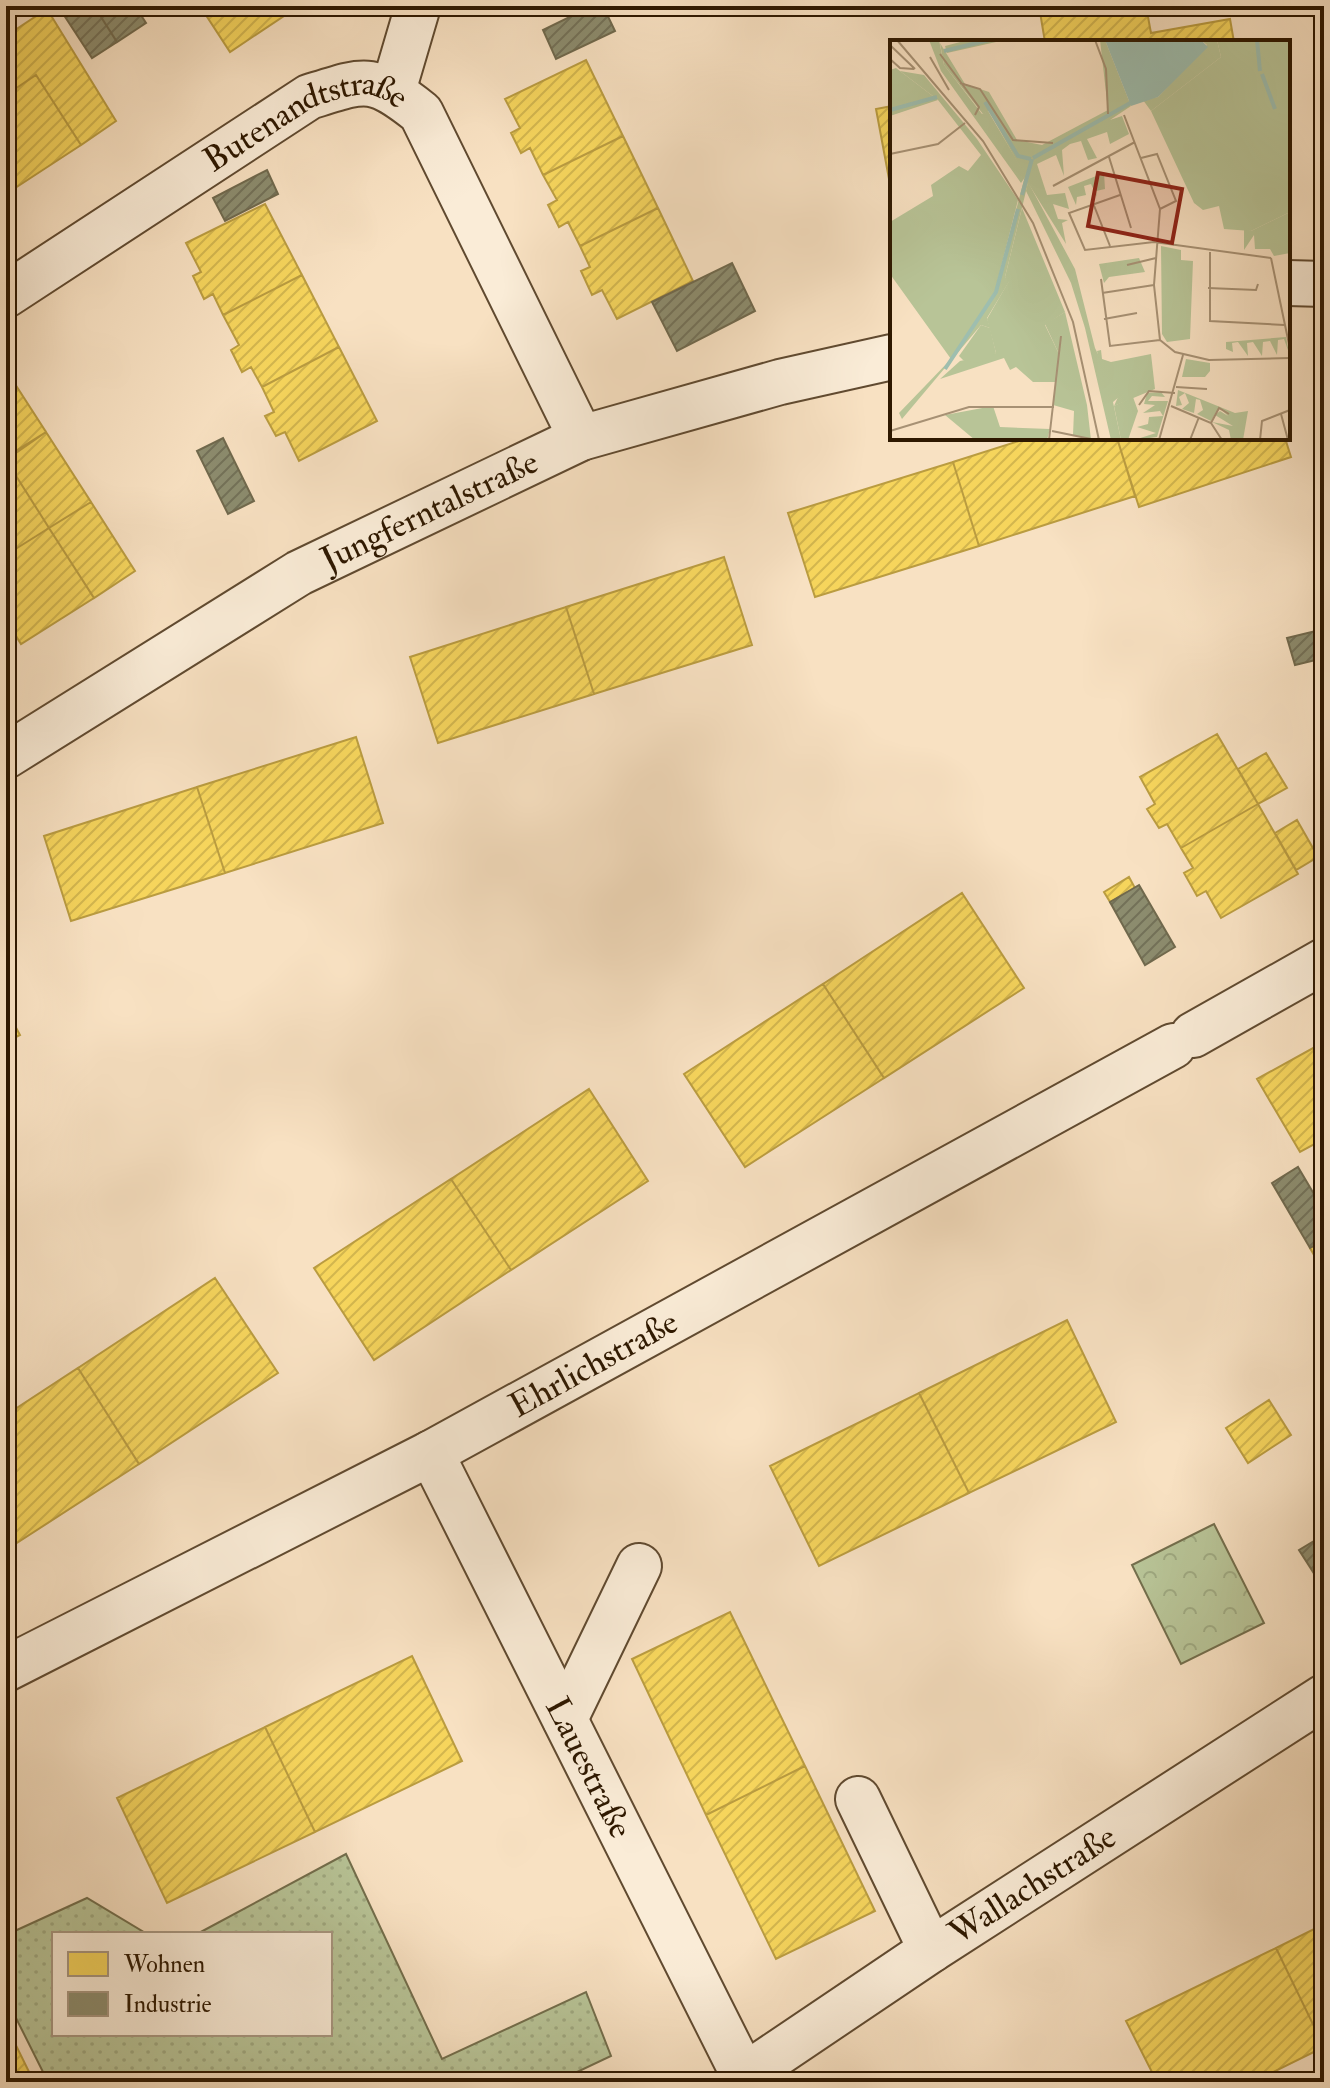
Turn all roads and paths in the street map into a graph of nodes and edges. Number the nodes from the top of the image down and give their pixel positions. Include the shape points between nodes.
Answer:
1 (418, 6) edge
2 (393, 91) junction
3 (1290, 283) edge
4 (1324, 284) edge
5 (6, 295) edge
6 (890, 357) edge
7 (581, 438) junction
8 (6, 756) edge
9 (1324, 961) edge
10 (431, 1453) junction
11 (639, 1566) dead end
12 (6, 1669) edge
13 (1324, 1697) edge
14 (565, 1719) junction
15 (858, 1799) dead end
16 (931, 1950) junction
17 (745, 2079) edge

1 - 2 street
2 - 5 street, Butenandtstraße via 363,80 309,97
2 - 7 street, Butenandtstraße via 421,113
3 - 4 street
6 - 7 street, Jungferntalstraße
7 - 8 street, Jungferntalstraße via 299,573
9 - 10 street, Ehrlichstraße
10 - 12 street, Ehrlichstraße
10 - 14 street, Lauestraße
11 - 14 street
13 - 16 street, Wallachstraße
14 - 17 street, Lauestraße
15 - 16 street
16 - 17 street, Wallachstraße

